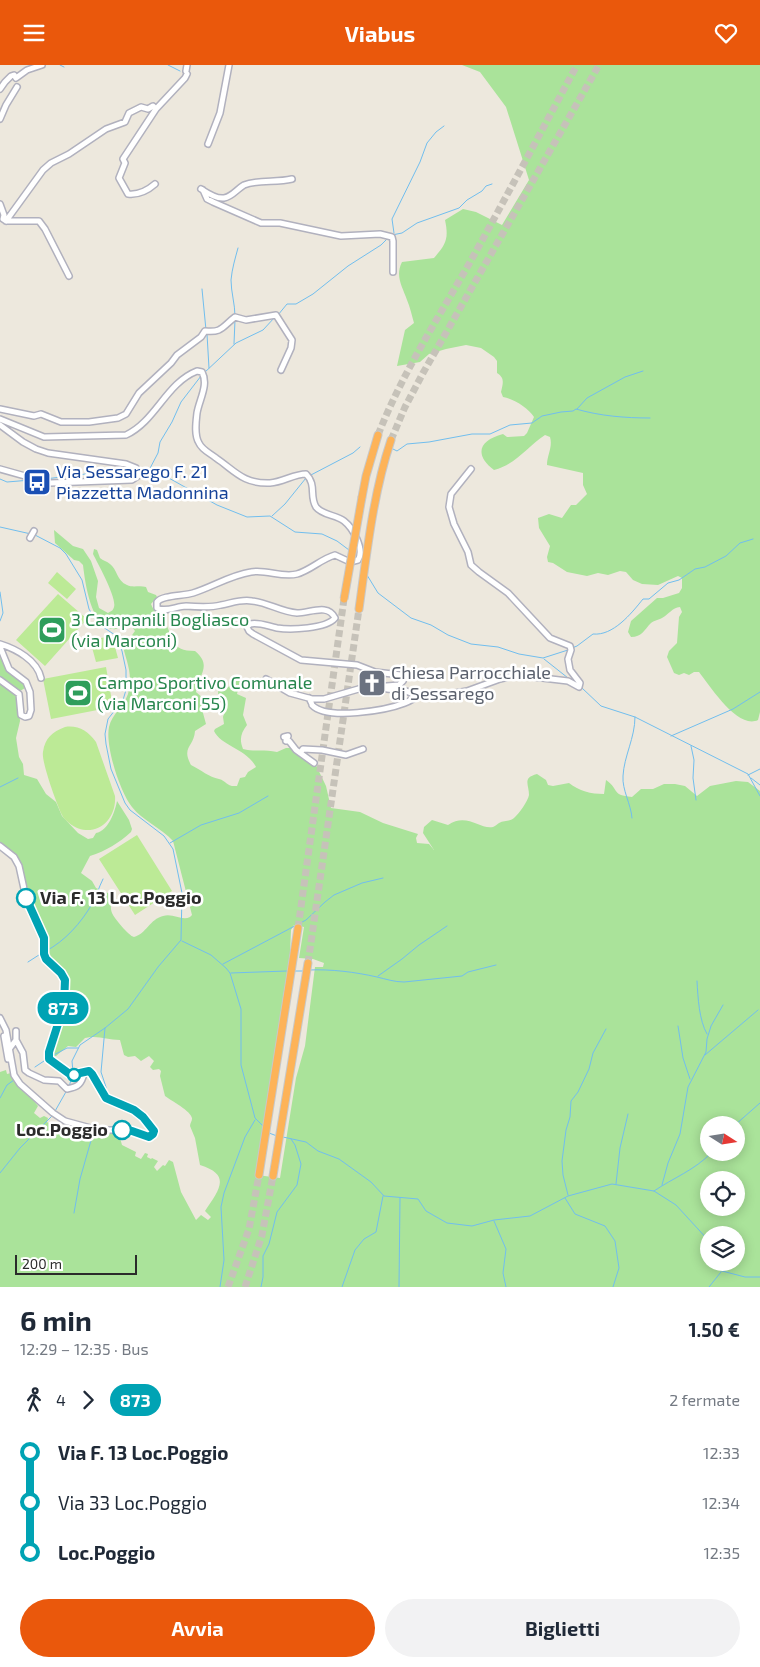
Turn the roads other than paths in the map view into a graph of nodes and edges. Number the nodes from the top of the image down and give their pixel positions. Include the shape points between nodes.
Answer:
1 (42, 65) edge
2 (229, 65) edge
3 (186, 72) edge
4 (17, 87) dead end
5 (0, 89) edge
6 (156, 109) junction
7 (0, 119) edge
8 (208, 144) dead end
9 (292, 179) dead end
10 (155, 184) dead end
11 (0, 203) edge
12 (6, 221) junction
13 (393, 272) dead end
14 (69, 276) dead end
15 (281, 370) dead end
16 (0, 409) edge
17 (0, 419) edge
18 (0, 425) edge
19 (378, 435) tunnel mouth
20 (392, 440) tunnel mouth
21 (0, 469) edge
22 (471, 469) dead end
23 (34, 531) dead end
24 (30, 538) dead end
25 (344, 599) tunnel mouth
26 (358, 609) tunnel mouth
27 (0, 645) edge
28 (3, 656) junction
29 (9, 660) dead end
30 (41, 678) dead end
31 (266, 679) dead end
32 (0, 680) edge
33 (383, 686) junction
34 (418, 696) junction
35 (308, 697) junction
36 (284, 737) dead end
37 (363, 749) dead end
38 (300, 753) junction
39 (314, 763) dead end
40 (0, 847) edge
41 (298, 928) tunnel mouth
42 (308, 963) tunnel mouth
43 (0, 1018) edge
44 (16, 1031) dead end
45 (16, 1040) junction
46 (10, 1048) junction
47 (12, 1068) junction
48 (74, 1075) junction
49 (259, 1175) tunnel mouth
50 (273, 1177) tunnel mouth

1 - 5 street via 16,78 11,76
2 - 8 street via 220,113
3 - 6 street
4 - 7 street
6 - 10 street via 123,159 125,163 119,179 128,194
6 - 12 street via 153,106 148,109 141,107 129,113 125,122 106,129 51,163
9 - 13 street via 251,183 224,198 202,189 207,199 261,223 280,223 341,235 380,234 392,237
11 - 12 street
12 - 14 street via 39,221
15 - 16 street via 292,340 276,315 246,319 234,317 216,332 204,331 139,393 126,414 118,419 62,421 41,414 34,416
17 - 33 street via 44,437 126,435 144,423 190,373 197,371 203,374 196,432 203,449 236,474 256,482 282,481 306,474 312,479 315,505 344,522 356,540 360,557 350,562 335,555 293,575 251,572 210,588 161,598 156,606 163,611 251,600 294,613 327,610 335,619 324,625 290,629 256,623 247,627 253,634 301,660 357,665 403,677 400,684
18 - 21 street via 36,449 126,464 136,468 138,475 123,481 50,483
19 - 25 highway, bridge via 366,476
20 - 26 highway via 382,468
22 - 34 street via 451,495 449,507 471,565 508,593 550,638 571,648 570,670 579,686 568,681 518,675 467,691 433,697
23 - 24 street
27 - 28 street
27 - 30 street via 23,655 39,671
28 - 29 street
28 - 32 street via 9,669 24,680 30,691 32,710 29,716 22,715 19,694
31 - 35 street via 290,693
33 - 34 street
33 - 35 street via 324,699
34 - 35 street via 407,703 346,714 320,709
36 - 38 street via 288,736 286,741
37 - 38 street via 346,755 312,749 303,749
38 - 39 street
40 - 48 street via 14,857 19,866 26,898 44,938 47,961 65,980 64,1005 49,1058
41 - 49 highway
42 - 50 highway
43 - 46 street
43 - 47 street
44 - 45 street
45 - 46 street
45 - 48 street via 29,1073 59,1081 68,1089 75,1088 83,1077
46 - 47 street
47 - 48 street via 20,1083 59,1117 98,1130 133,1127 149,1137 153,1134 143,1117 134,1110 106,1098 92,1074 86,1071

